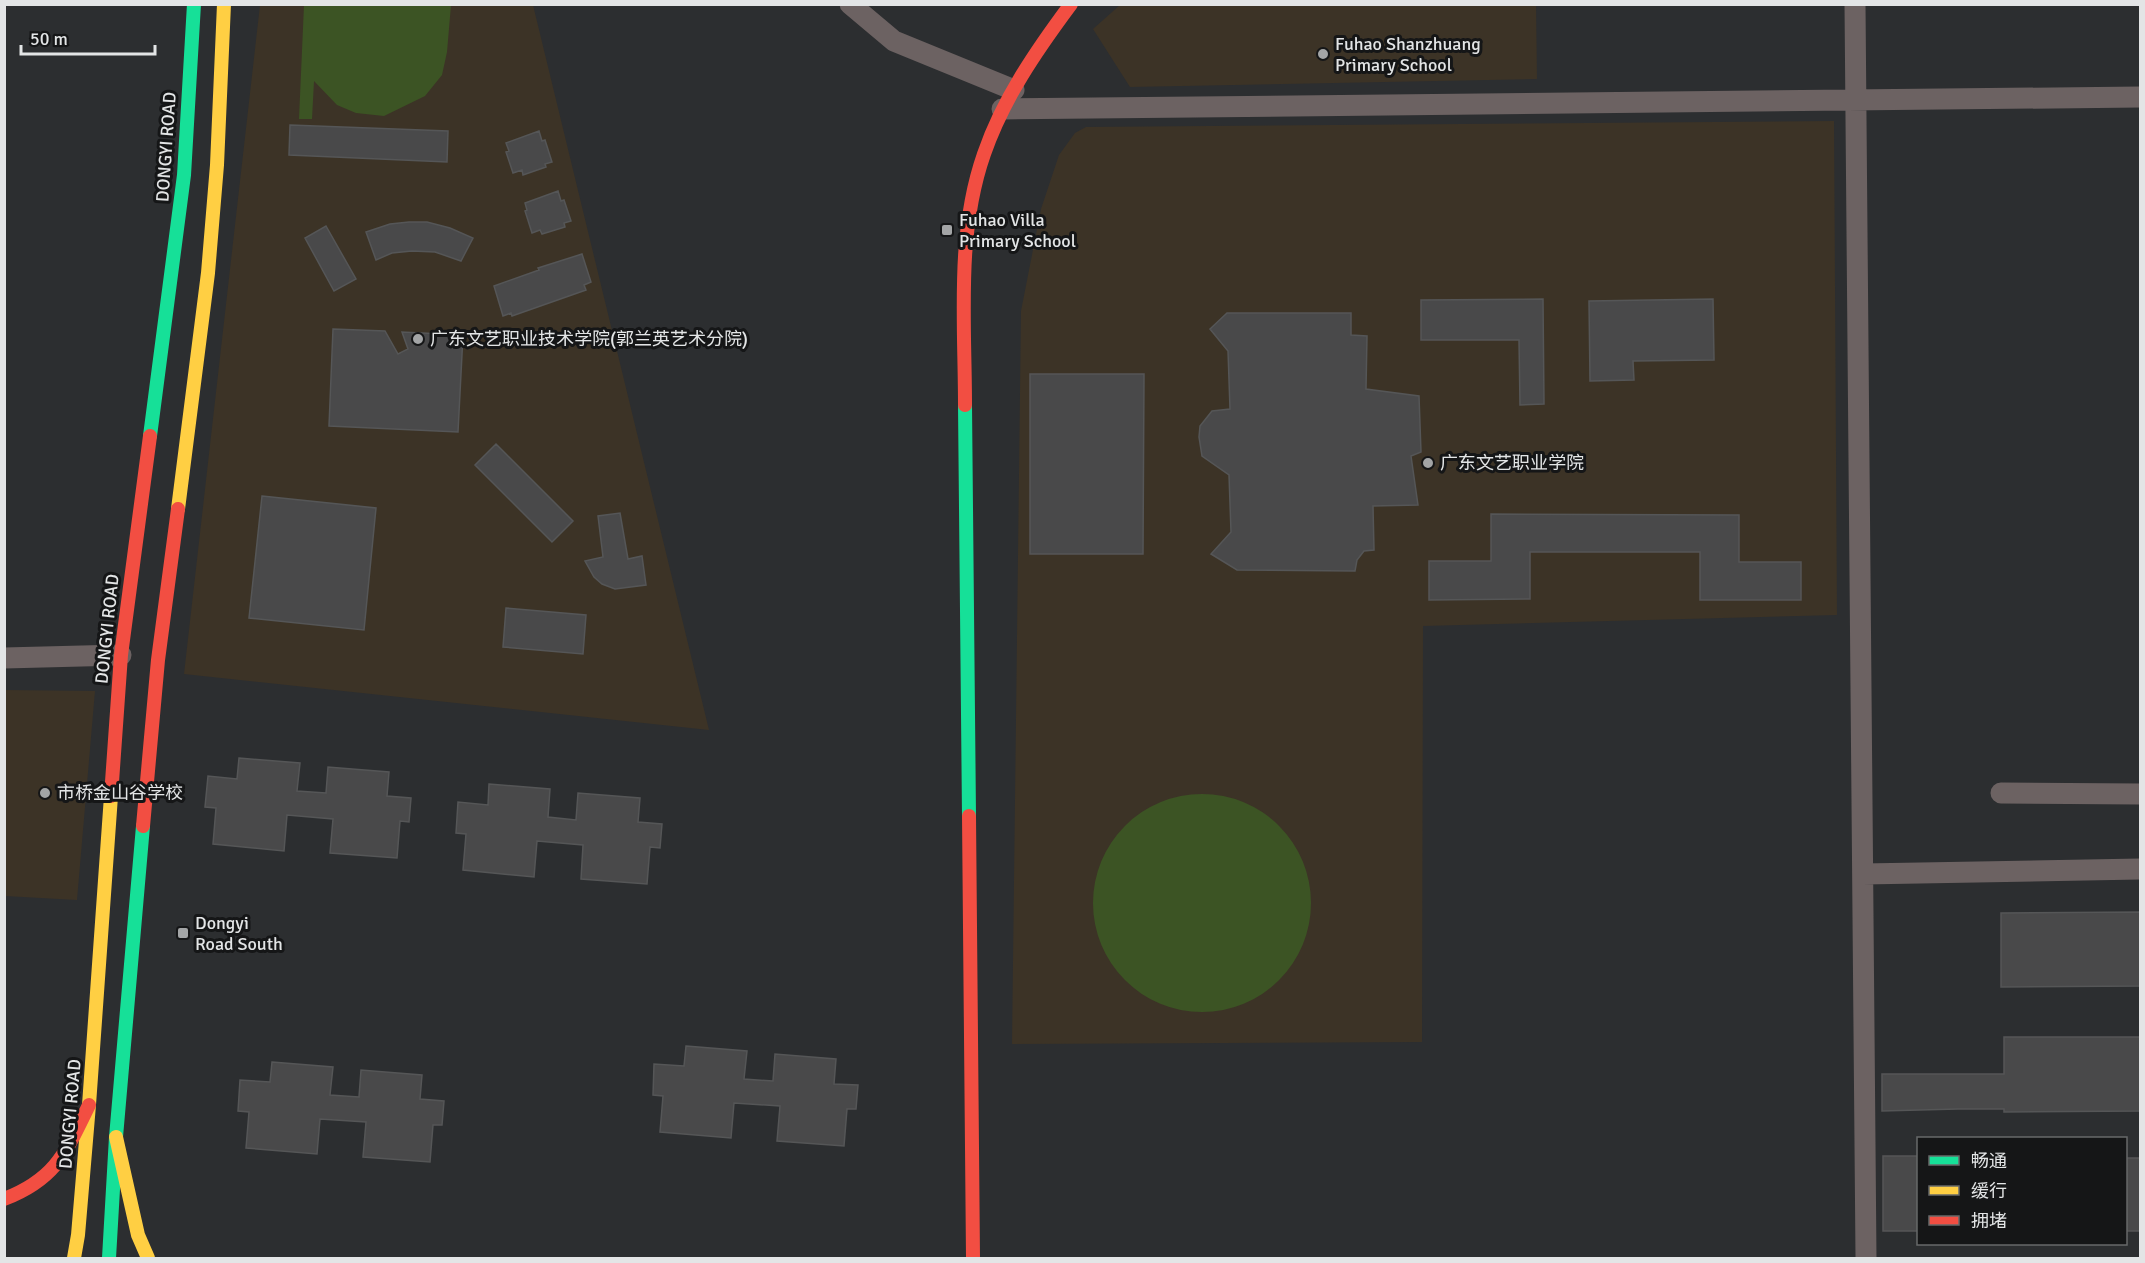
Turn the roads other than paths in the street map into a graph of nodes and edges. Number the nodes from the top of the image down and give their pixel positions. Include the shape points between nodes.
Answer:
1 (194, 4) edge
2 (224, 4) edge
3 (850, 4) edge
4 (1071, 4) edge
5 (1855, 4) edge
6 (1014, 90) junction
7 (2140, 98) edge
8 (1857, 101) junction
9 (1002, 109) junction
10 (121, 655) junction
11 (4, 658) edge
12 (2001, 793) dead end
13 (2140, 794) edge
14 (2140, 869) edge
15 (1863, 874) junction
16 (89, 1105) junction
17 (117, 1137) junction
18 (4, 1199) edge
19 (74, 1258) edge
20 (109, 1258) edge
21 (148, 1258) edge
22 (973, 1258) edge
23 (1866, 1258) edge

1 - 10 street, DONGYI ROAD via 184,175
2 - 17 street via 210,252 158,660
3 - 6 street via 894,41
4 - 6 street
5 - 8 street
6 - 9 street
7 - 8 street
8 - 9 street
8 - 15 street
9 - 22 street via 976,179 964,266
10 - 11 street
10 - 16 street, DONGYI ROAD
12 - 13 street
14 - 15 street
15 - 23 street
16 - 18 street via 63,1155 43,1177 19,1194
16 - 19 street, DONGYI ROAD
17 - 20 street
17 - 21 street via 138,1235

